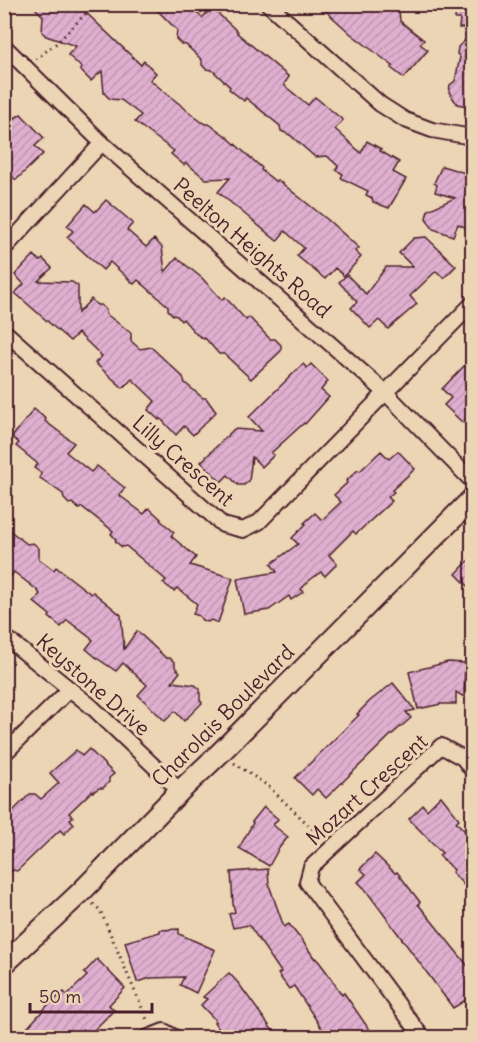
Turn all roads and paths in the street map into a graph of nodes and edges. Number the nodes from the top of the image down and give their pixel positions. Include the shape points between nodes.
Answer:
1 (95, 4) edge
2 (268, 4) edge
3 (7, 49) edge
4 (472, 137) edge
5 (102, 143) junction
6 (4, 249) edge
7 (472, 304) edge
8 (4, 332) edge
9 (385, 392) junction
10 (472, 481) edge
11 (472, 499) edge
12 (4, 636) edge
13 (70, 689) junction
14 (220, 753) junction
15 (4, 754) edge
16 (472, 770) edge
17 (180, 791) junction
18 (332, 848) junction
19 (81, 892) junction
20 (4, 964) edge
21 (149, 1036) edge
22 (176, 1038) edge
23 (423, 1038) edge

1 - 3 path via 37,60
2 - 4 street via 389,110 432,130
3 - 5 street, Peelton Heights Road
5 - 6 street
5 - 9 street, Peelton Heights Road
7 - 9 street, Lilly Crescent
8 - 9 street, Lilly Crescent via 223,525 243,530 259,522
9 - 10 street, Peelton Heights Road
11 - 14 street, Charolais Boulevard
12 - 13 street, Keystone Drive
13 - 15 street
13 - 17 street, Keystone Drive
14 - 17 street, Charolais Boulevard
14 - 18 path via 268,786
16 - 18 street, Mozart Crescent via 463,758 441,746
17 - 19 street, Charolais Boulevard
18 - 23 street, Mozart Crescent via 311,867 307,882
19 - 20 street, Charolais Boulevard
19 - 21 path via 100,910
21 - 22 street via 164,1031

